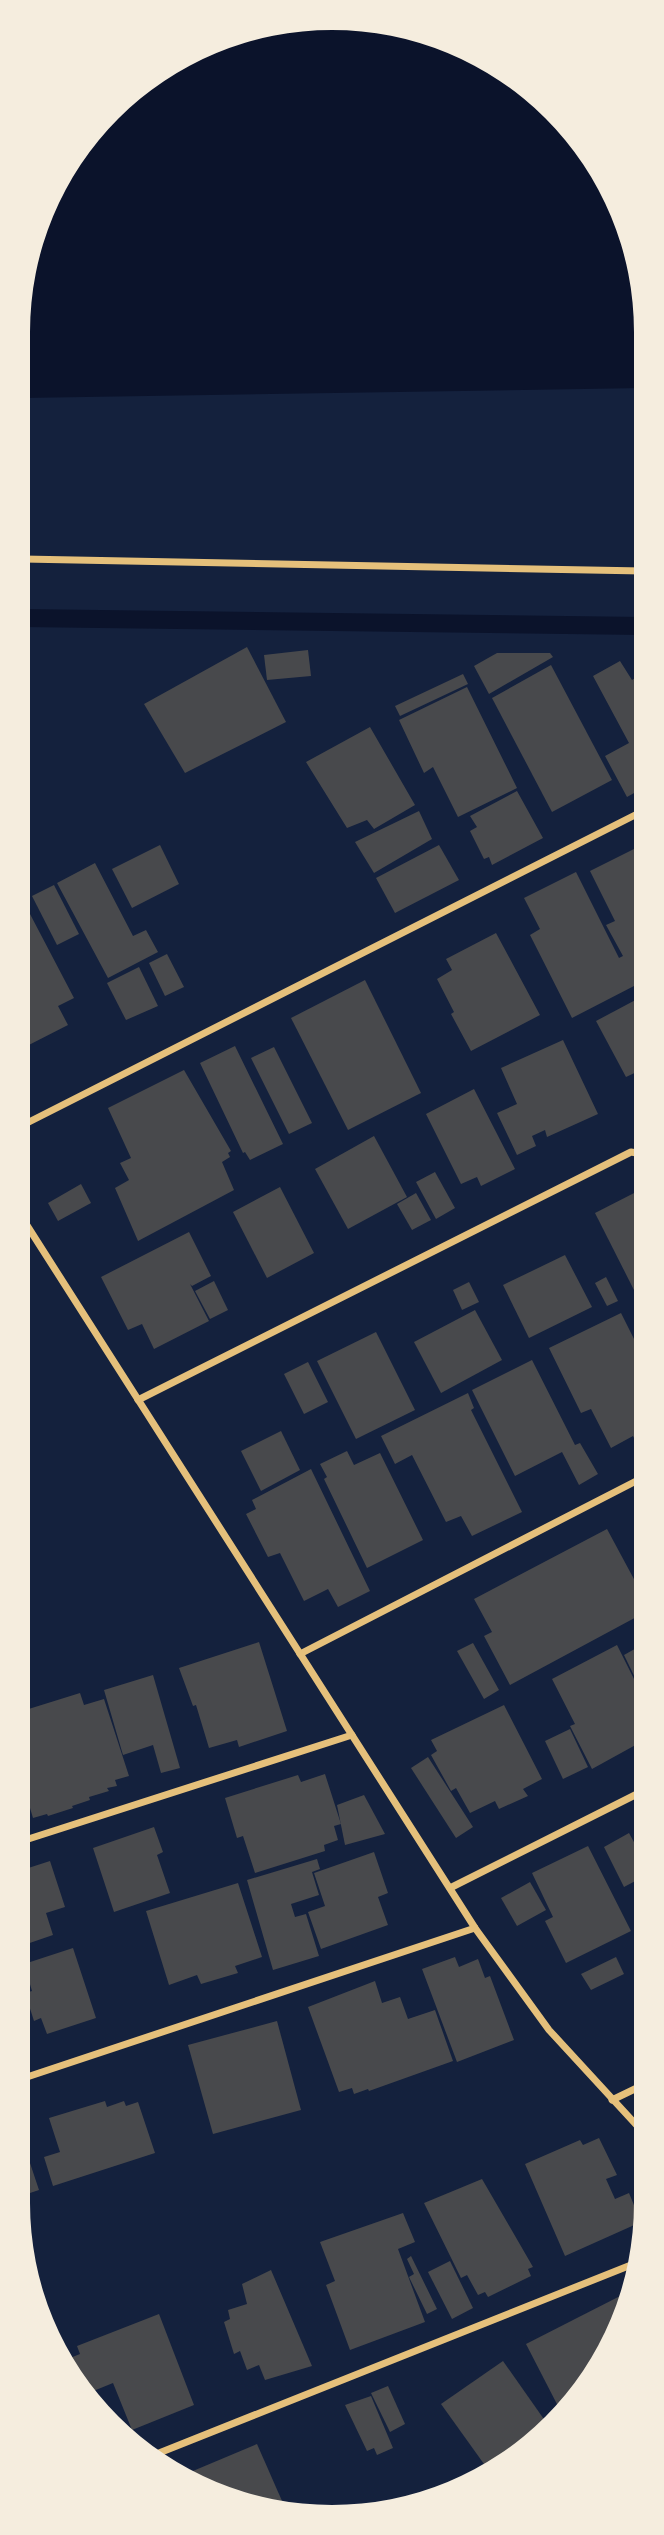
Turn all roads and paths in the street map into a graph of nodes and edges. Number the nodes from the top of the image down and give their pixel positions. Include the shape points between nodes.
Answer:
1 (30, 559) edge
2 (634, 571) edge
3 (634, 816) edge
4 (30, 1121) edge
5 (634, 1153) edge
6 (30, 1232) edge
7 (138, 1400) junction
8 (634, 1482) edge
9 (300, 1654) junction
10 (352, 1735) junction
11 (634, 1796) edge
12 (30, 1838) edge
13 (450, 1888) junction
14 (475, 1928) junction
15 (30, 2076) edge
16 (634, 2089) edge
17 (612, 2100) junction
18 (634, 2123) edge
19 (627, 2266) edge
20 (161, 2452) edge

1 - 2 street
3 - 4 street
5 - 7 street
6 - 7 street
7 - 9 street
8 - 9 street
9 - 10 street
10 - 12 street
10 - 13 street
11 - 13 street
13 - 14 street
14 - 15 street
14 - 17 street via 549,2030
16 - 17 street
17 - 18 street
19 - 20 street

